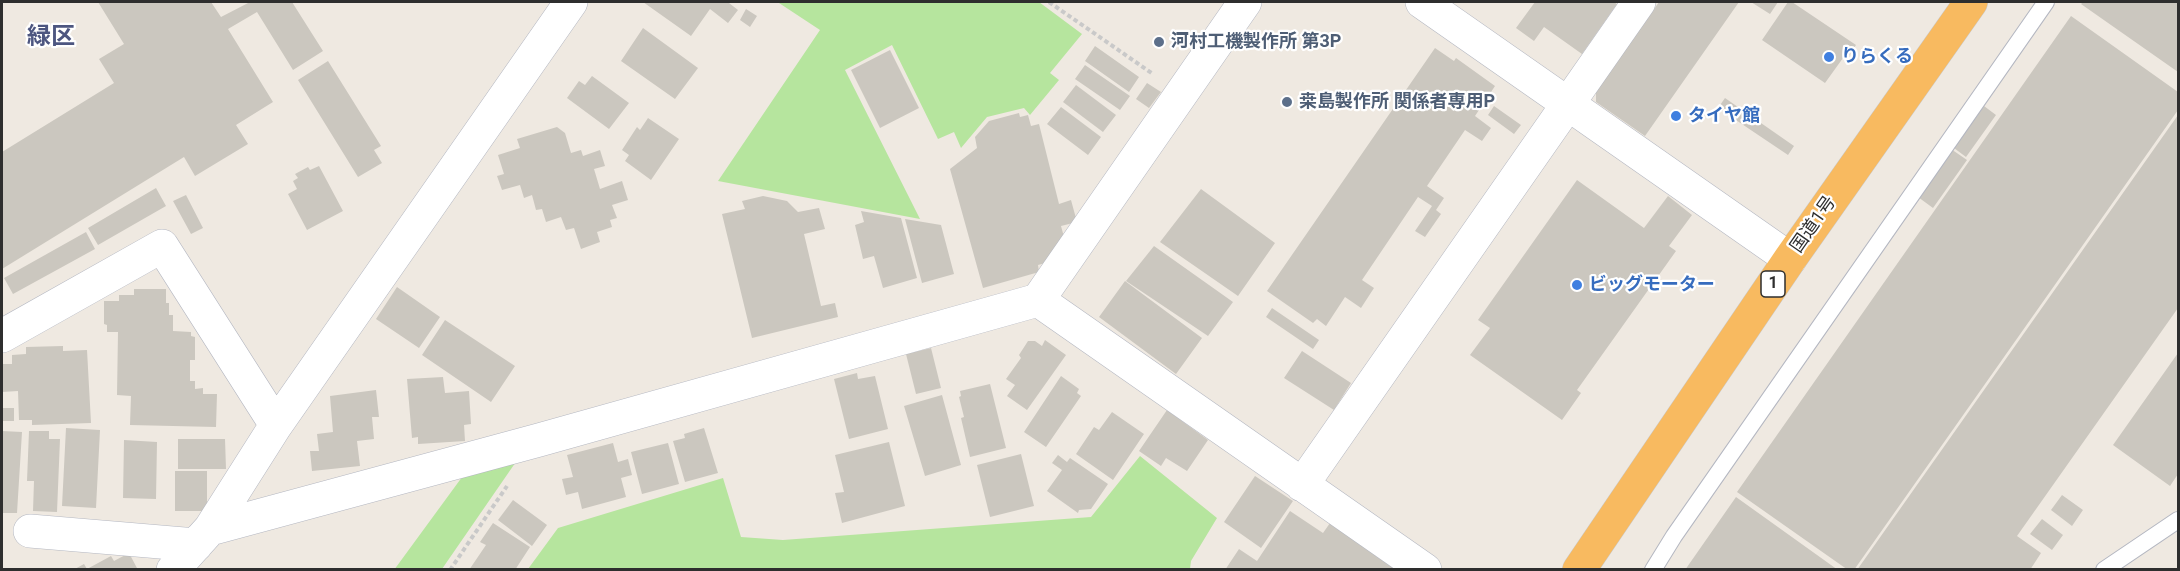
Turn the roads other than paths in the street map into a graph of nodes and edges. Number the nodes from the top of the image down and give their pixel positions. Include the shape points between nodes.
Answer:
1 (571, 2) edge
2 (1245, 2) edge
3 (1422, 2) edge
4 (1639, 2) edge
5 (1971, 2) edge
6 (2046, 2) edge
7 (1568, 102) junction
8 (1790, 260) junction
9 (1038, 300) junction
10 (2, 336) edge
11 (276, 425) junction
12 (1302, 485) junction
13 (2178, 520) edge
14 (30, 531) dead end
15 (203, 537) junction
16 (173, 570) edge
17 (1425, 570) edge
18 (1578, 570) edge
19 (1653, 570) edge
20 (2104, 570) edge

1 - 11 street
2 - 9 street
3 - 7 street
4 - 7 street
5 - 8 highway, 国道1号 / 1
6 - 19 lane
7 - 8 street
7 - 12 street
8 - 18 highway, 国道1号 / 1
9 - 12 street
9 - 15 street
10 - 11 street via 162,246
11 - 15 street
12 - 17 street
13 - 20 lane
14 - 15 street
15 - 16 street

